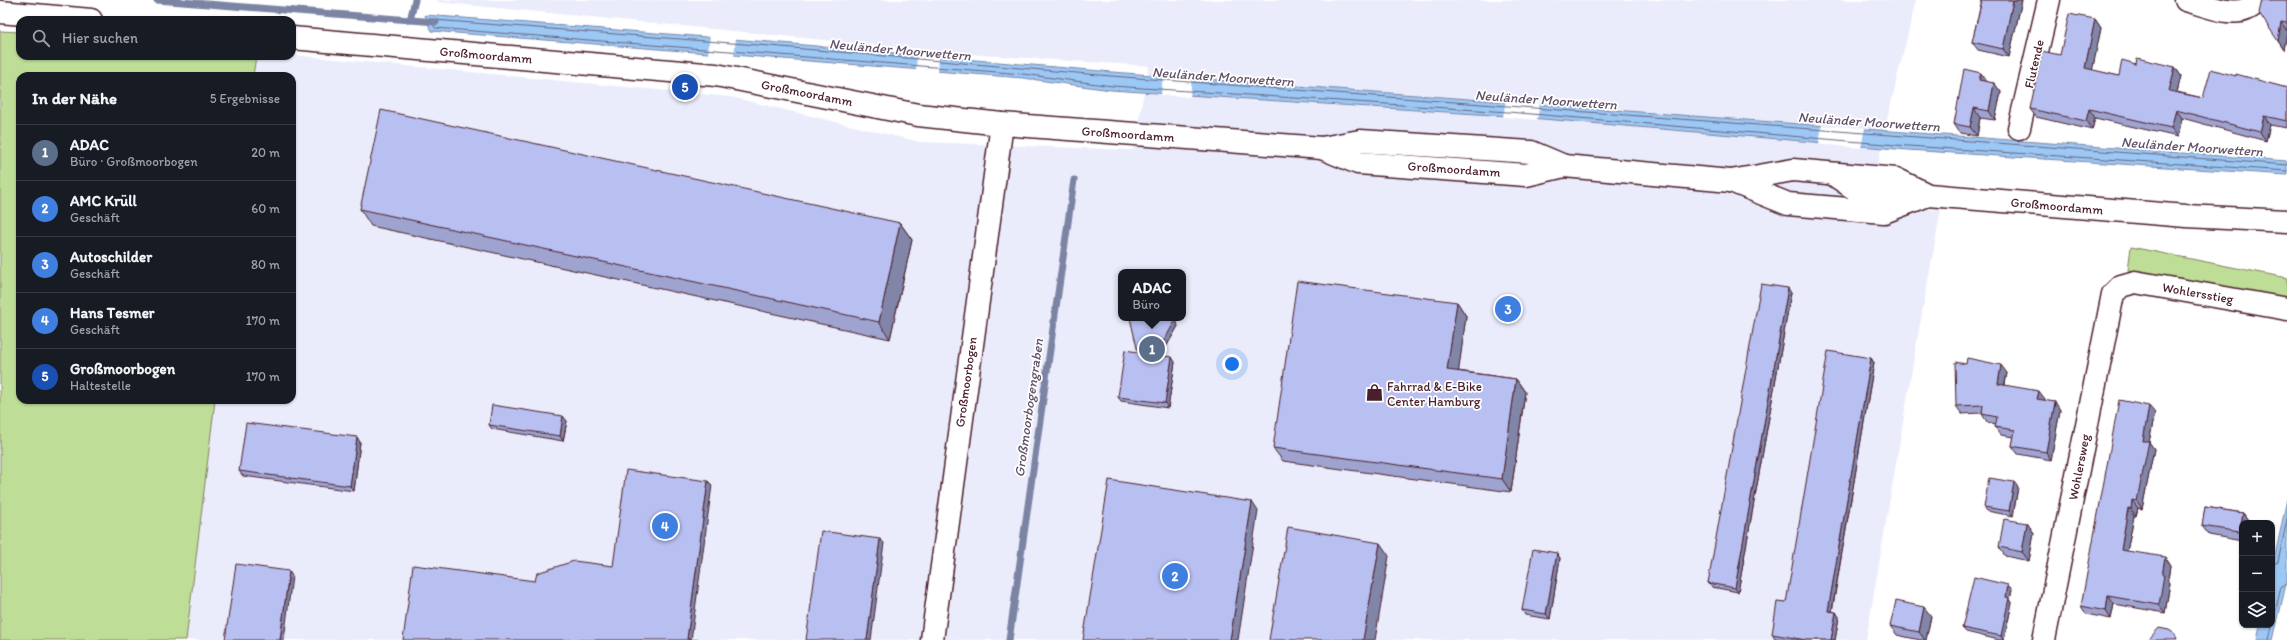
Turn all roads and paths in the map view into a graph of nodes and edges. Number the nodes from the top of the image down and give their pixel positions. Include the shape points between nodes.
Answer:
1 (2049, 0) edge
2 (2186, 0) edge
3 (2260, 0) edge
4 (0, 12) edge
5 (46, 16) edge
6 (296, 38) edge
7 (1002, 124) junction
8 (2019, 128) dead end
9 (1322, 148) junction
10 (1514, 151) junction
11 (1564, 166) junction
12 (1483, 171) junction
13 (1731, 181) junction
14 (1928, 195) junction
15 (2186, 216) junction
16 (2287, 221) edge
17 (2287, 231) edge
18 (2113, 294) joint
19 (2287, 309) edge
20 (932, 640) edge
21 (2044, 640) edge

1 - 8 main road, Flutende
2 - 3 main road via 2230,11 2246,9
4 - 5 main road
6 - 7 main road, Großmoordamm via 716,75 918,115
7 - 9 main road, Großmoordamm
7 - 20 main road, Großmoorbogen
9 - 10 main road, Großmoordamm via 1360,141
9 - 12 main road, Großmoordamm via 1358,163
10 - 11 main road, Großmoordamm via 1531,152
10 - 12 main road
11 - 12 main road, Großmoordamm via 1526,174
11 - 13 main road, Großmoordamm
13 - 14 main road, Großmoordamm via 1792,170 1896,179
13 - 14 main road, Großmoordamm via 1788,204 1884,212
14 - 15 main road, Großmoordamm
15 - 16 main road, Großmoordamm
15 - 17 main road, Großmoordamm
18 - 19 main road, Wohlersstieg via 2121,286 2135,282
18 - 21 main road, Wohlersweg

